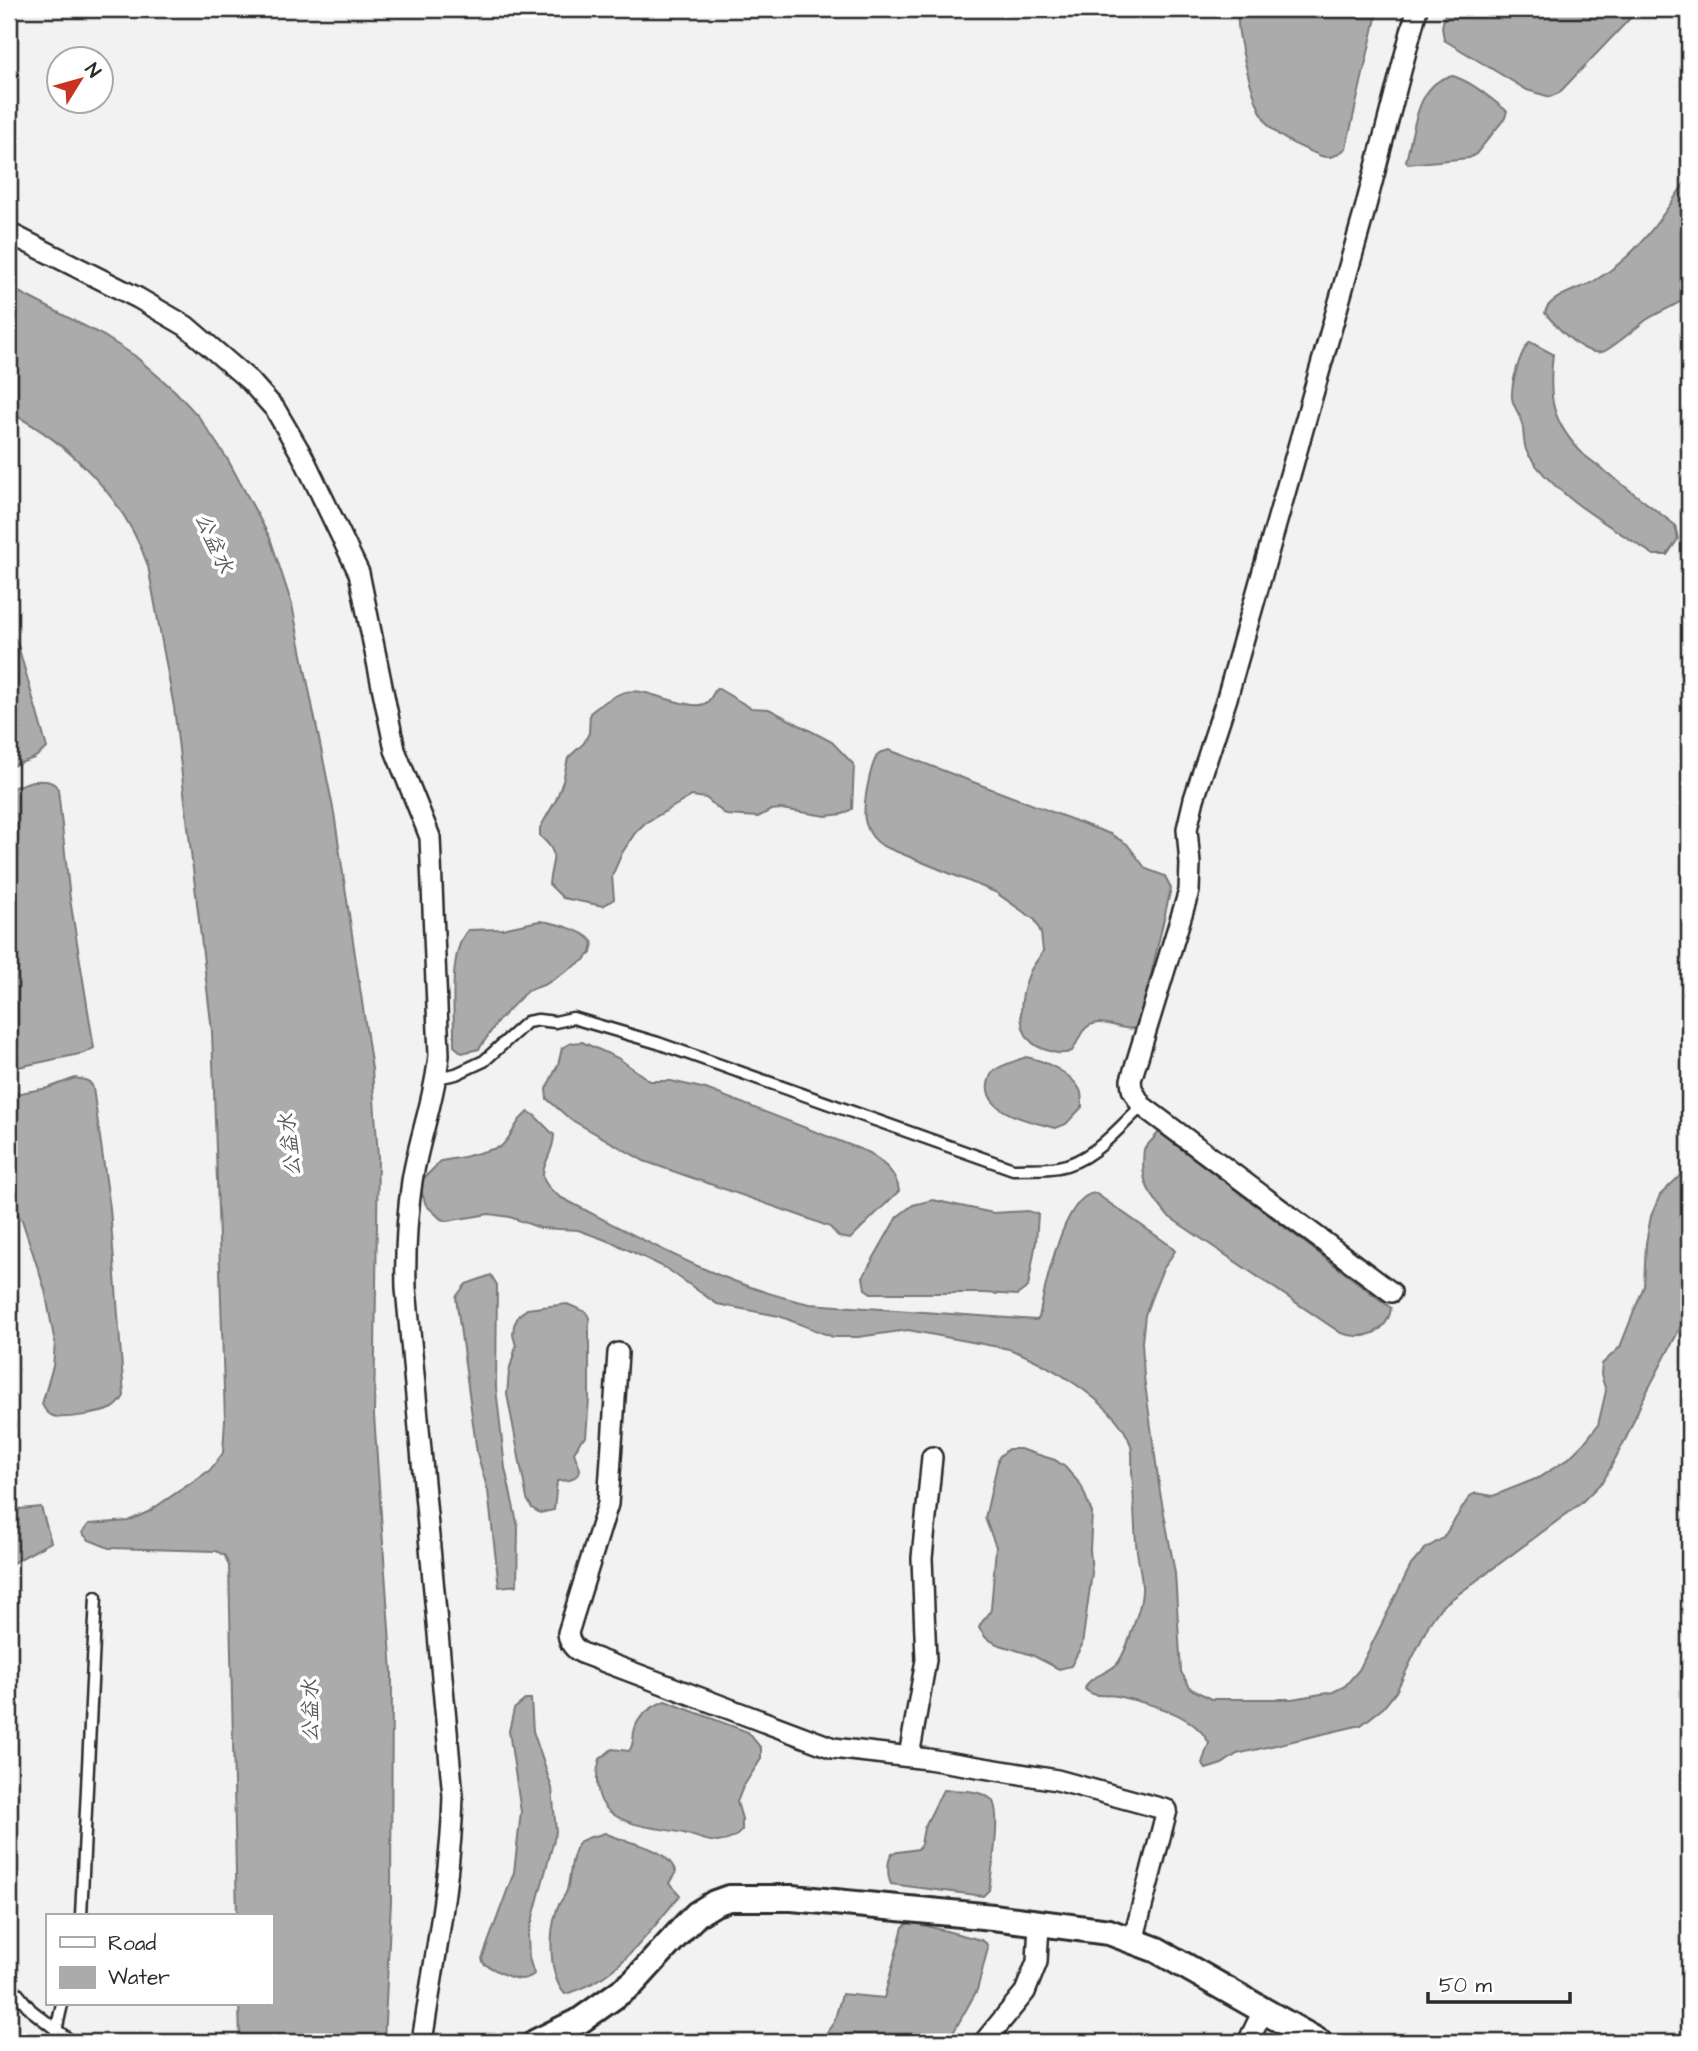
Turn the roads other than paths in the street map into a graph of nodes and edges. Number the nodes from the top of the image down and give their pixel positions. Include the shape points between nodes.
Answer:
1 (1417, 9) edge
2 (9, 233) edge
3 (437, 1078) junction
4 (1142, 1106) junction
5 (1391, 1292) dead end
6 (618, 1353) dead end
7 (932, 1457) dead end
8 (96, 1597) dead end
9 (909, 1756) junction
10 (81, 1914) edge
11 (1039, 1923) junction
12 (1133, 1941) junction
13 (9, 1983) edge
14 (62, 2006) edge
15 (1263, 2011) junction
16 (56, 2031) junction
17 (72, 2042) edge
18 (422, 2042) edge
19 (536, 2042) edge
20 (984, 2042) edge
21 (1248, 2042) edge
22 (1319, 2042) edge

1 - 4 street via 1360,230 1194,799 1187,829 1189,891 1131,1080
2 - 3 street via 174,318 218,351 275,409 327,504 359,573 395,750 430,837
3 - 4 lane via 484,1061 530,1021 573,1018 659,1043 1013,1169 1074,1162 1091,1153
3 - 18 street via 412,1183 406,1275 453,1796 446,1887
4 - 5 street
6 - 9 street via 608,1504 568,1633 571,1644 584,1654 833,1748
7 - 9 street via 922,1558 926,1660
8 - 10 lane
9 - 12 street via 1057,1780 1167,1810
11 - 12 street via 1109,1932
11 - 19 street via 792,1898 729,1898 697,1914 633,1983 581,2020
11 - 20 street via 1037,1962 1025,1992
12 - 15 street
13 - 16 lane
14 - 16 lane
15 - 21 street
15 - 22 street
16 - 17 lane

